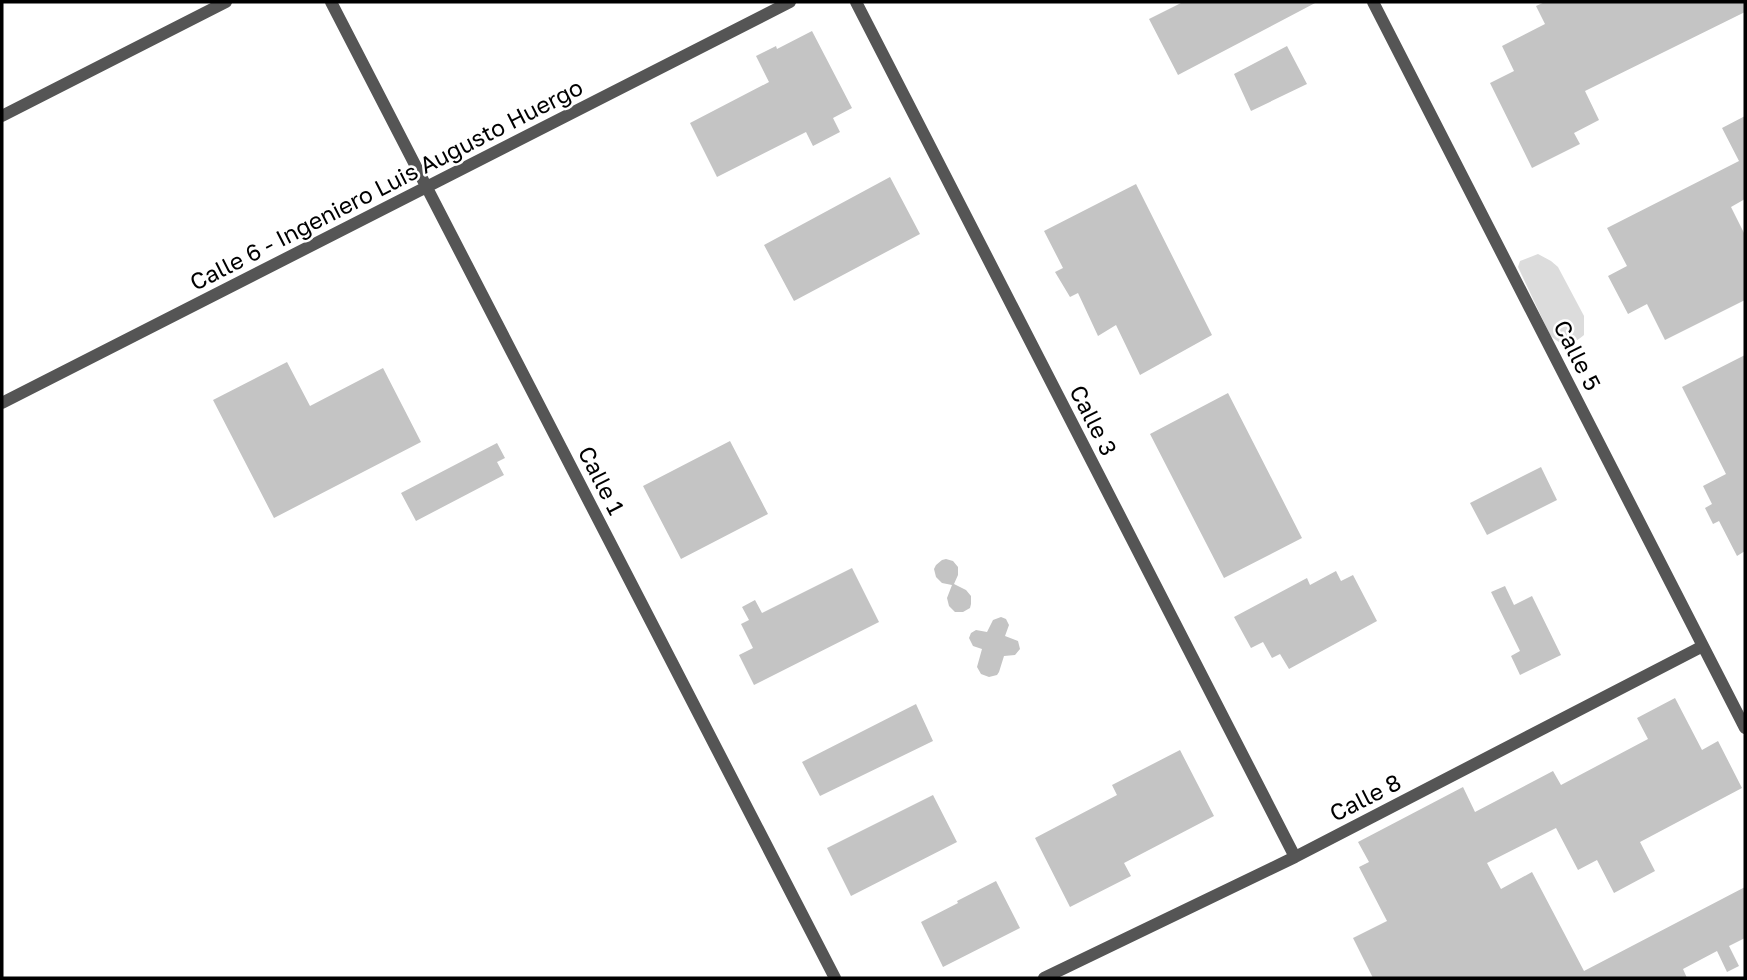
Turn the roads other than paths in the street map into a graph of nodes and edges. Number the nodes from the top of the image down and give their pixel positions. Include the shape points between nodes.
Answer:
1 (226, 2) edge
2 (331, 2) edge
3 (790, 2) edge
4 (856, 2) edge
5 (1373, 2) edge
6 (2, 116) edge
7 (427, 186) junction
8 (2, 403) edge
9 (1703, 646) junction
10 (1745, 728) edge
11 (1295, 857) junction
12 (835, 978) edge
13 (1044, 978) edge

1 - 6 street
2 - 7 street, Calle 1
3 - 7 street, Calle 6 - Ingeniero Luis Augusto Huergo
4 - 11 street, Calle 3
5 - 9 street, Calle 5
7 - 8 street, Calle 6 - Ingeniero Luis Augusto Huergo
7 - 12 street, Calle 1
9 - 10 street, Calle 5
9 - 11 street, Calle 8
11 - 13 street, Calle 8

